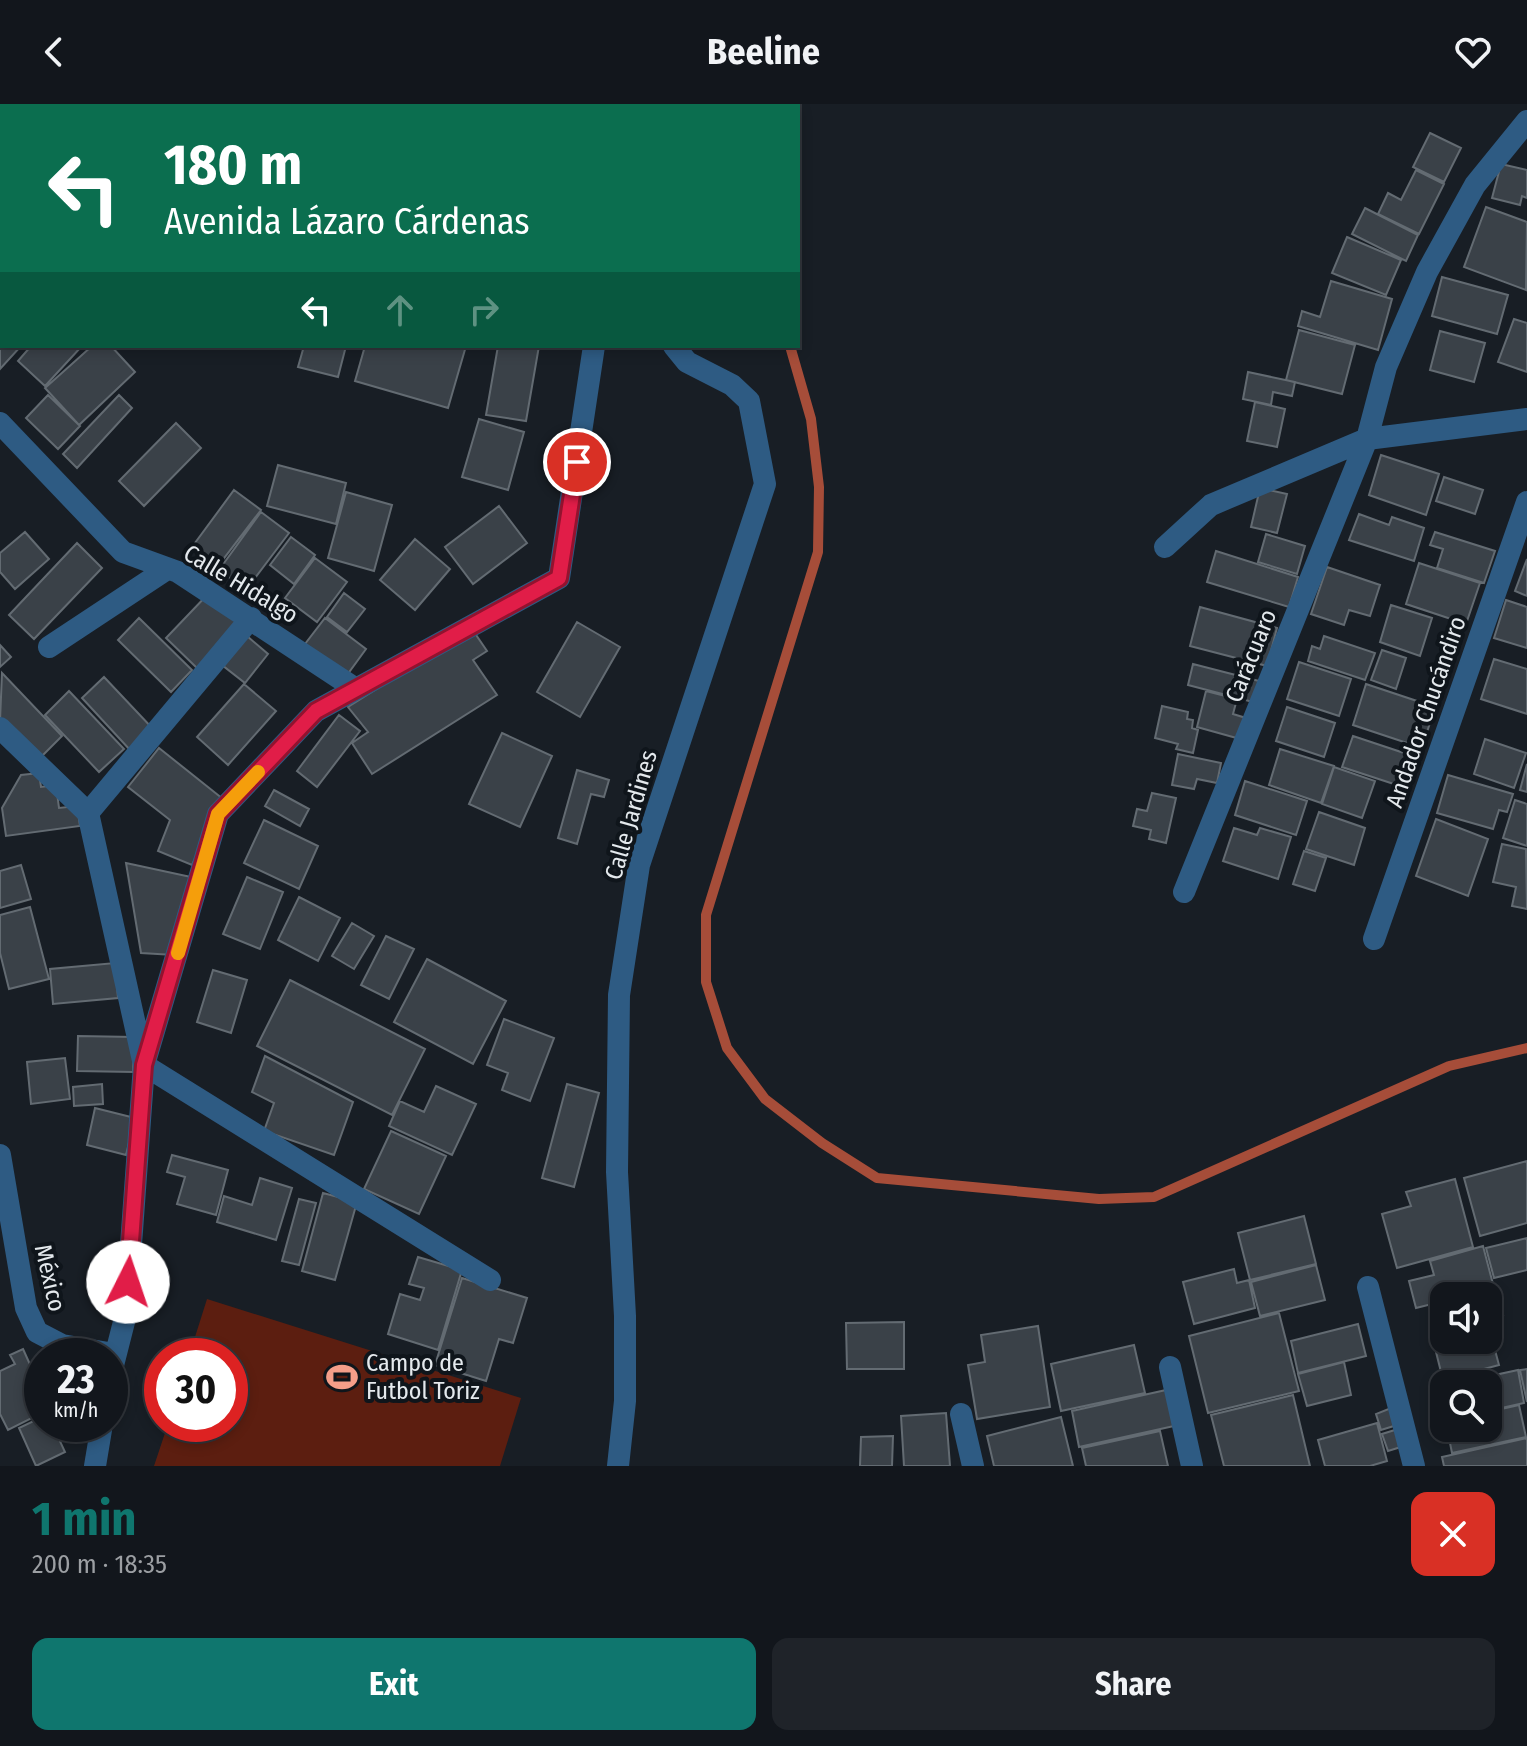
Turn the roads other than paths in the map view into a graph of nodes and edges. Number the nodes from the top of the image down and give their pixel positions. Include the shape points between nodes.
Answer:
1 (1527, 121) edge
2 (594, 348) edge
3 (676, 348) edge
4 (1527, 419) edge
5 (0, 423) edge
6 (1367, 439) junction
7 (1527, 502) edge
8 (1165, 547) dead end
9 (167, 569) junction
10 (251, 618) junction
11 (49, 647) dead end
12 (356, 689) junction
13 (0, 728) edge
14 (88, 813) junction
15 (1184, 892) dead end
16 (1374, 939) dead end
17 (144, 1065) junction
18 (0, 1155) edge
19 (490, 1280) dead end
20 (1368, 1287) dead end
21 (49, 1338) edge
22 (119, 1338) edge
23 (1170, 1367) dead end
24 (961, 1414) dead end
25 (99, 1442) edge
26 (95, 1466) edge
27 (618, 1466) edge
28 (973, 1466) edge
29 (1192, 1466) edge
30 (1414, 1466) edge

1 - 6 street, Carácuaro via 1475,185 1427,272 1386,367
2 - 12 street via 559,578
3 - 27 street, Calle Jardines via 687,362 732,385 749,401 765,484 639,865 619,995 617,1172 625,1401
4 - 6 street
5 - 9 street, Calle Hidalgo via 123,552
6 - 8 street via 1211,505
6 - 15 street, Carácuaro
7 - 16 street, Andador Chucándiro
9 - 10 street, Calle Hidalgo
9 - 11 street
10 - 12 street, Calle Hidalgo
10 - 14 street
12 - 17 street via 316,711 218,814
13 - 14 street
14 - 17 street
17 - 19 street
17 - 22 street via 126,1314
18 - 21 street, México via 26,1308 37,1332
20 - 30 street
23 - 29 street
24 - 28 street
25 - 26 street

